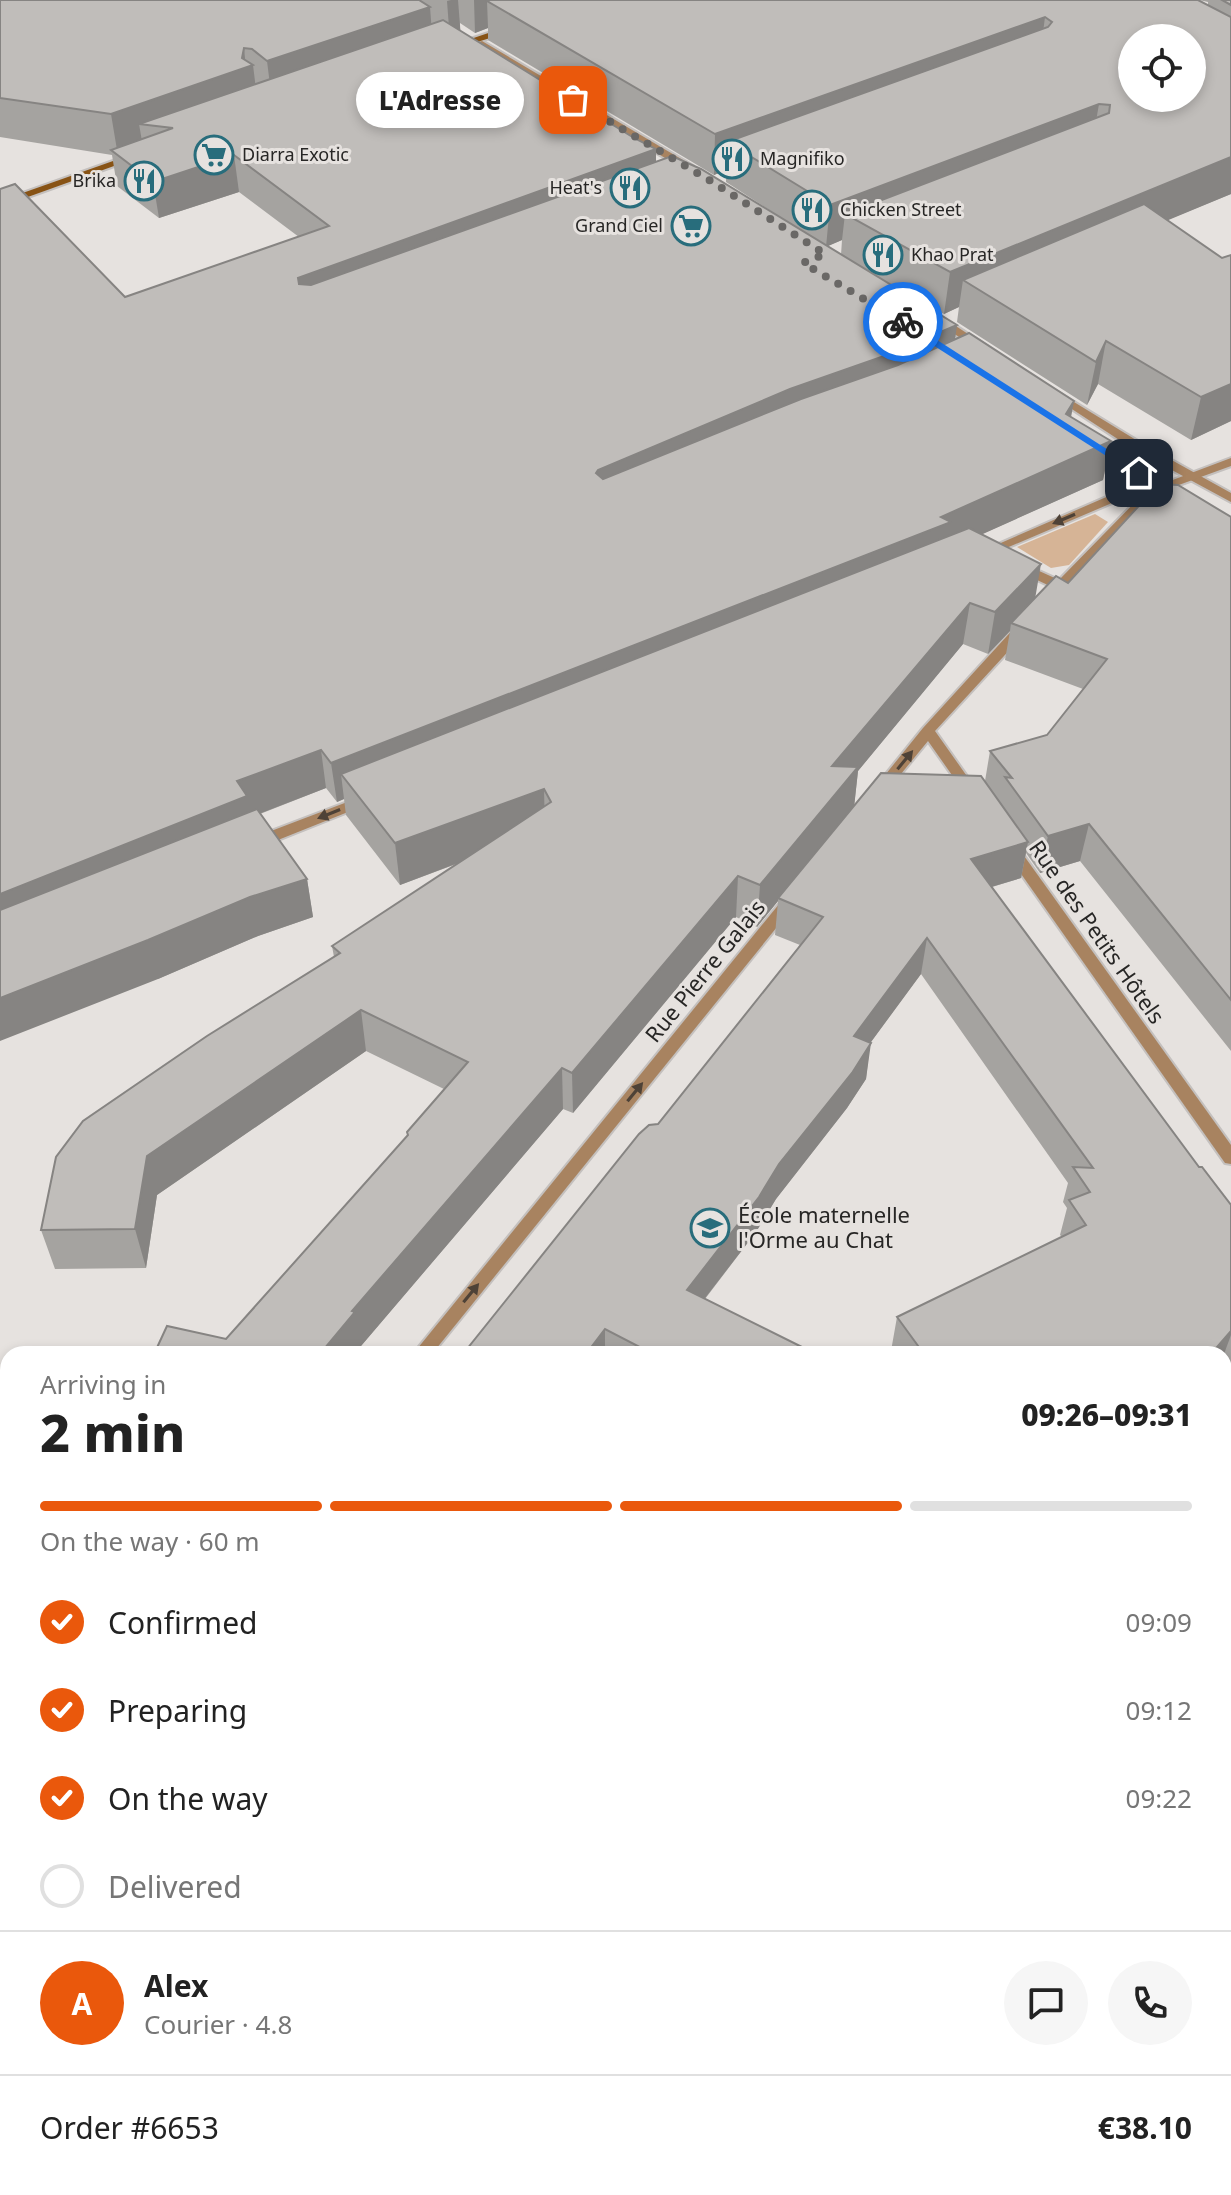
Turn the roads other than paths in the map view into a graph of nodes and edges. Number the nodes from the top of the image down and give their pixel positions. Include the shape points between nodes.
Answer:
1 (518, 26) edge
2 (469, 37) junction
3 (447, 48) joint
4 (468, 61) edge
5 (145, 153) edge
6 (697, 173) edge
7 (0, 204) edge
8 (957, 315) edge
9 (930, 320) edge
10 (943, 321) junction
11 (994, 355) edge
12 (1046, 388) edge
13 (1074, 433) edge
14 (1231, 462) edge
15 (1192, 478) junction
16 (1164, 487) junction
17 (1231, 498) edge
18 (1196, 508) edge
19 (999, 558) junction
20 (969, 559) edge
21 (1060, 586) junction
22 (928, 731) junction
23 (382, 793) edge
24 (872, 800) edge
25 (983, 809) edge
26 (1001, 835) edge
27 (251, 845) edge
28 (802, 886) edge
29 (1231, 1158) edge
30 (428, 1346) edge

1 - 2 main road
2 - 3 main road
2 - 6 street
3 - 4 main road
5 - 7 main road
8 - 10 street
9 - 10 street
10 - 11 street
12 - 15 street
13 - 16 main road
14 - 15 street
15 - 16 street
15 - 17 street
16 - 18 main road
16 -> 19 street via 1131,491
16 - 21 street via 1144,498
19 - 20 street
19 - 21 street
21 - 22 street
24 -> 22 street
22 - 25 street
23 -> 27 street
26 - 29 street, Rue des Petits Hôtels
30 -> 28 street, Rue Pierre Galais

